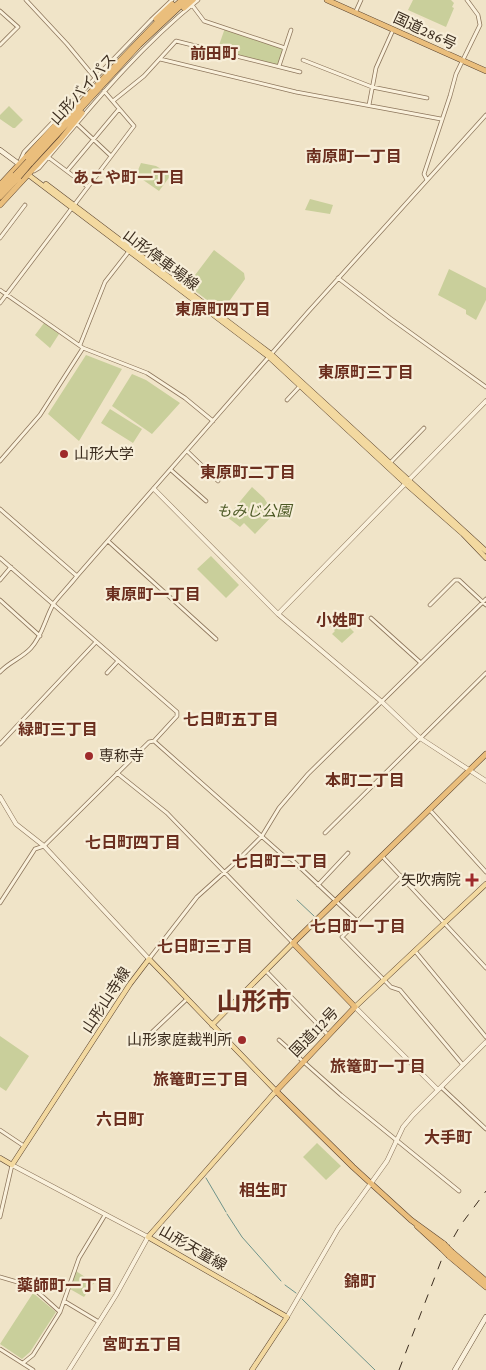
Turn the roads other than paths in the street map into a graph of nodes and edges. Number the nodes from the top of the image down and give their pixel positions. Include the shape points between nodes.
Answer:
1 (26, 0) edge
2 (172, 0) edge
3 (177, 0) edge
4 (182, 0) edge
5 (188, 0) edge
6 (198, 0) edge
7 (327, 0) edge
8 (333, 0) edge
9 (361, 0) edge
10 (467, 0) edge
11 (192, 3) edge
12 (0, 11) edge
13 (356, 11) junction
14 (291, 30) dead end
15 (393, 30) junction
16 (0, 45) edge
17 (137, 45) junction
18 (285, 48) junction
19 (160, 59) junction
20 (303, 60) dead end
21 (462, 60) junction
22 (279, 66) junction
23 (486, 70) edge
24 (300, 72) dead end
25 (96, 79) junction
26 (372, 87) junction
27 (104, 91) junction
28 (92, 94) junction
29 (427, 98) dead end
30 (113, 101) junction
31 (369, 105) junction
32 (119, 109) junction
33 (486, 115) edge
34 (441, 119) junction
35 (77, 124) junction
36 (93, 140) junction
37 (0, 152) edge
38 (111, 156) junction
39 (48, 157) junction
40 (18, 165) junction
41 (67, 171) junction
42 (30, 174) junction
43 (17, 176) junction
44 (427, 180) junction
45 (0, 184) edge
46 (88, 187) junction
47 (0, 191) edge
48 (0, 197) edge
49 (25, 204) dead end
50 (0, 205) edge
51 (73, 207) junction
52 (0, 238) edge
53 (130, 251) junction
54 (338, 278) junction
55 (0, 290) edge
56 (7, 295) junction
57 (0, 304) edge
58 (81, 346) junction
59 (270, 356) junction
60 (300, 386) junction
61 (486, 387) edge
62 (287, 400) dead end
63 (486, 401) edge
64 (213, 421) junction
65 (424, 428) dead end
66 (187, 451) junction
67 (0, 460) edge
68 (390, 463) junction
69 (171, 470) junction
70 (218, 481) dead end
71 (407, 482) junction
72 (154, 489) junction
73 (206, 501) dead end
74 (0, 509) edge
75 (108, 541) junction
76 (486, 552) edge
77 (0, 558) edge
78 (486, 558) edge
79 (11, 568) junction
80 (77, 576) junction
81 (0, 580) edge
82 (0, 600) edge
83 (485, 602) edge
84 (53, 604) junction
85 (430, 606) dead end
86 (278, 614) junction
87 (371, 618) dead end
88 (40, 636) junction
89 (216, 639) dead end
90 (96, 642) junction
91 (118, 661) junction
92 (421, 663) junction
93 (0, 672) edge
94 (107, 673) dead end
95 (486, 673) edge
96 (382, 702) junction
97 (420, 738) junction
98 (154, 741) junction
99 (0, 744) edge
100 (486, 754) edge
101 (468, 770) junction
102 (118, 773) junction
103 (486, 781) edge
104 (0, 797) edge
105 (429, 809) junction
106 (325, 832) dead end
107 (262, 836) junction
108 (44, 846) junction
109 (348, 854) dead end
110 (382, 856) junction
111 (224, 872) junction
112 (486, 872) edge
113 (402, 876) junction
114 (486, 884) edge
115 (318, 885) junction
116 (336, 902) junction
117 (0, 904) edge
118 (357, 921) junction
119 (445, 923) junction
120 (293, 944) junction
121 (415, 952) junction
122 (149, 959) junction
123 (486, 968) edge
124 (266, 971) junction
125 (385, 981) junction
126 (187, 998) junction
127 (356, 1007) junction
128 (212, 1025) junction
129 (328, 1034) junction
130 (149, 1036) dead end
131 (486, 1037) edge
132 (280, 1040) dead end
133 (486, 1042) edge
134 (303, 1061) junction
135 (463, 1065) junction
136 (439, 1089) junction
137 (276, 1091) junction
138 (486, 1129) edge
139 (0, 1130) edge
140 (396, 1141) junction
141 (25, 1146) junction
142 (0, 1158) edge
143 (12, 1165) junction
144 (370, 1183) junction
145 (459, 1191) dead end
146 (105, 1214) junction
147 (0, 1217) edge
148 (148, 1237) junction
149 (451, 1254) junction
150 (0, 1277) edge
151 (486, 1282) edge
152 (486, 1287) edge
153 (64, 1301) junction
154 (60, 1312) junction
155 (287, 1317) junction
156 (486, 1317) edge
157 (99, 1322) junction
158 (0, 1349) edge
159 (22, 1363) junction
160 (33, 1370) edge
161 (69, 1370) edge
162 (252, 1370) edge
163 (455, 1370) edge

1 - 25 street
2 - 25 street
3 - 17 highway via 162,12
4 - 17 highway, 山形バイパス
5 - 17 highway, 山形バイパス
6 - 11 street
7 - 15 highway, 国道286号
8 - 13 highway, 国道286号
9 - 13 street
10 - 21 street via 478,15 480,25
11 - 17 highway
11 - 18 street via 204,21
11 - 27 street via 152,39
12 - 16 street via 18,27
13 - 21 highway, 国道286号
14 - 18 street
15 - 21 highway, 国道286号
15 - 26 street via 376,68
17 - 28 highway, 山形バイパス
18 - 22 street
19 - 22 street via 176,41
19 - 30 street
19 - 31 street via 296,92
20 - 26 street
21 - 23 highway, 国道286号
21 - 34 street
22 - 24 street
25 - 40 street via 24,152
26 - 29 street
26 - 31 street
27 - 30 street
27 - 35 street
28 - 40 highway via 76,103
28 - 42 highway via 60,140
28 - 43 highway, 山形バイパス, bridge
30 - 32 street
31 - 34 street
32 - 36 street
32 - 38 street via 134,126
33 - 44 street
34 - 44 street via 424,174
35 - 36 street
35 - 39 street
36 - 38 street
36 - 41 street
37 - 40 main road
38 - 46 street
39 - 41 street
39 - 42 street
40 - 42 main road, 山形停車場線
40 - 45 highway
41 - 46 street
42 - 50 highway
42 - 51 main road, 山形停車場線
43 - 47 highway, 山形バイパス
43 - 48 highway, 山形バイパス
44 - 54 street
46 - 51 street
49 - 52 street
51 - 53 main road, 山形停車場線
51 - 56 street
53 - 58 street via 105,282
53 - 59 main road, 山形停車場線
54 - 59 street
54 - 61 street
55 - 56 street
56 - 57 street
56 - 58 street
58 - 64 street via 147,373
58 - 67 street via 40,415
59 - 60 main road, 山形停車場線
59 - 64 street
59 - 68 main road, 山形停車場線
60 - 62 street
60 - 71 main road, 山形停車場線
63 - 71 street
64 - 66 street
65 - 68 street
66 - 69 street
66 - 70 street
68 - 71 main road, 山形停車場線
69 - 72 street
69 - 73 street
71 - 76 main road, 山形停車場線
71 - 78 main road, 山形停車場線
71 - 86 street
72 - 75 street
72 - 86 street
74 - 80 street
75 - 80 street
75 - 89 street
77 - 79 street
79 - 81 street
79 - 84 street
80 - 84 street
82 - 88 street
83 - 85 street via 455,580
83 - 92 street
84 - 88 street
84 - 90 street
86 - 96 street
87 - 92 street
88 - 93 street via 30,649
90 - 91 street
90 - 99 street
91 - 94 street
91 - 98 street via 177,712
92 - 96 street
95 - 97 street
96 - 97 street
96 - 107 street via 292,791
97 - 101 street
97 - 106 street
98 - 102 street via 149,742
98 - 107 street
100 - 101 highway
101 - 103 street
101 - 105 highway
102 - 108 street
102 - 111 street via 167,813
104 - 108 street via 16,824
105 - 110 highway
105 - 112 street
107 - 111 street
107 - 115 street
108 - 117 street via 35,849
108 - 122 street
109 - 115 street
110 - 113 street
110 - 116 highway
111 - 120 street
111 - 122 street via 197,897
113 - 118 street
113 - 119 street
114 - 119 main road
115 - 116 street
116 - 118 street
116 - 120 highway
118 - 125 street via 342,937
119 - 121 main road
119 - 123 street
120 - 124 main road
120 - 127 highway, 国道112号
121 - 125 main road
121 - 131 street
122 - 126 main road, 山形山寺線
122 - 141 main road, 山形山寺線
124 - 128 main road
124 - 129 street
125 - 127 main road
125 - 135 street via 390,987 400,990
126 - 128 main road, 山形山寺線
126 - 130 street
127 - 129 highway, 国道112号
127 - 136 street
128 - 137 main road, 山形山寺線
129 - 134 highway, 国道112号
132 - 134 street
133 - 135 street
134 - 137 highway, 国道112号
134 - 140 street
135 - 136 street
136 - 138 street
136 - 140 street via 408,1121
137 - 144 highway
137 - 148 main road, 山形天童線
139 - 141 street
140 - 144 street via 387,1161
140 - 145 street
141 - 143 main road, 山形山寺線
142 - 143 main road
143 - 146 street
143 - 147 street
144 - 149 highway, bridge
144 - 155 street via 338,1228
146 - 148 street
146 - 153 street via 79,1258
148 - 155 main road, 山形天童線
148 - 157 street
149 - 151 highway
149 - 152 highway
150 - 154 street via 31,1286
153 - 154 street
153 - 157 street
154 - 159 street via 33,1354
155 - 162 main road
156 - 163 main road
157 - 161 street
158 - 159 street
159 - 160 street

